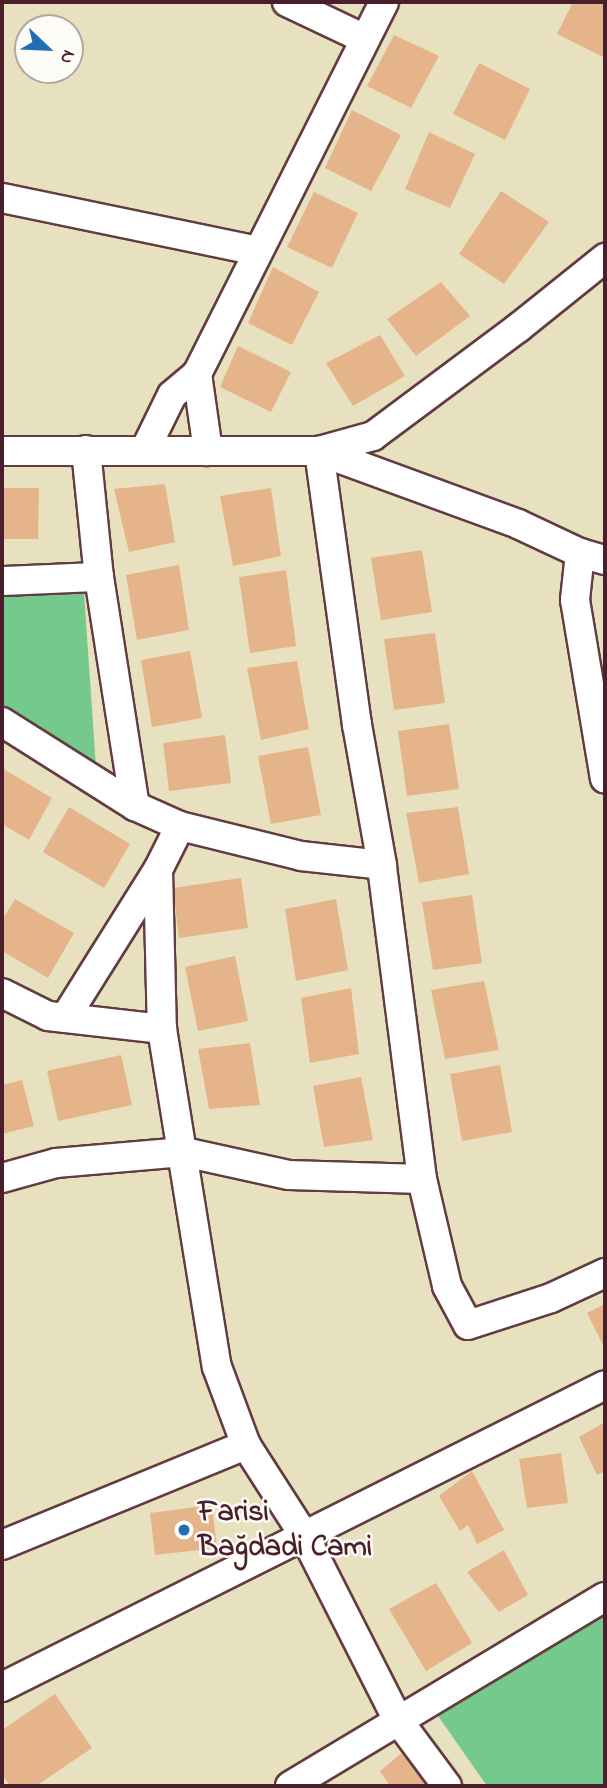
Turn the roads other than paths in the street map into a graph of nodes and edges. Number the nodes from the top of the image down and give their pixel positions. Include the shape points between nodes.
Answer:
1 (286, 2) edge
2 (384, 2) edge
3 (365, 39) junction
4 (2, 198) edge
5 (258, 251) junction
6 (605, 258) edge
7 (197, 374) junction
8 (86, 450) junction
9 (145, 450) junction
10 (2, 451) edge
11 (208, 451) junction
12 (320, 451) junction
13 (593, 557) edge
14 (99, 577) junction
15 (2, 581) edge
16 (2, 722) edge
17 (605, 779) edge
18 (135, 806) junction
19 (180, 826) junction
20 (382, 864) junction
21 (158, 870) junction
22 (2, 993) edge
23 (65, 1018) junction
24 (162, 1029) junction
25 (184, 1152) junction
26 (2, 1178) edge
27 (422, 1179) junction
28 (605, 1273) edge
29 (605, 1385) edge
30 (246, 1445) junction
31 (305, 1537) junction
32 (2, 1545) edge
33 (605, 1597) edge
34 (2, 1687) edge
35 (398, 1720) junction
36 (290, 1786) edge
37 (447, 1786) edge

1 - 3 street
2 - 3 street
3 - 5 street
4 - 5 street
5 - 7 street
6 - 12 street via 373,436
7 - 9 street via 172,395
7 - 11 street
8 - 9 street
8 - 10 street
8 - 14 street
9 - 11 street
11 - 12 street
12 - 13 street via 518,524
12 - 20 street via 357,725
13 - 17 street via 575,600
14 - 15 street
14 - 18 street
16 - 18 street
18 - 19 street
19 - 20 street via 301,856
19 - 21 street
20 - 27 street
21 - 23 street
21 - 24 street
22 - 23 street via 48,1016
23 - 24 street
24 - 25 street
25 - 26 street via 56,1163
25 - 27 street via 289,1175
25 - 30 street via 217,1367
27 - 28 street via 447,1286 468,1325 551,1298
29 - 31 street
30 - 31 street
30 - 32 street
31 - 34 street
31 - 35 street
33 - 35 street
35 - 36 street
35 - 37 street

